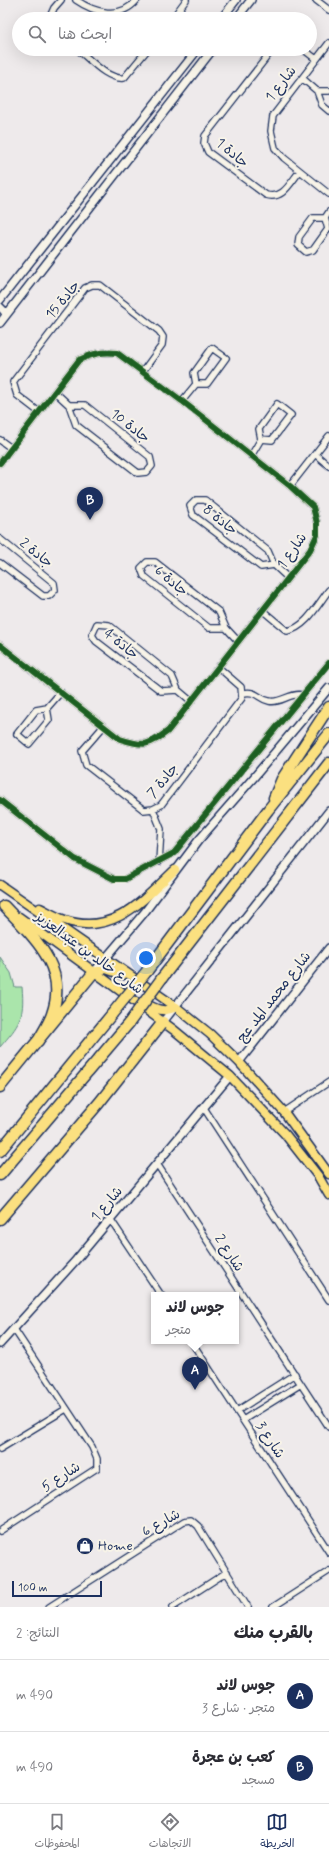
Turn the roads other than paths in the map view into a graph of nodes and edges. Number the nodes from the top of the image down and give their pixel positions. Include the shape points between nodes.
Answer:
1 (61, 0) edge
2 (76, 0) edge
3 (137, 0) edge
4 (186, 0) edge
5 (236, 0) edge
6 (251, 0) edge
7 (316, 0) edge
8 (329, 10) edge
9 (52, 12) edge
10 (98, 12) edge
11 (117, 12) edge
12 (177, 12) edge
13 (227, 12) edge
14 (242, 12) edge
15 (329, 43) edge
16 (86, 56) edge
17 (142, 56) edge
18 (193, 56) edge
19 (207, 56) edge
20 (268, 56) edge
21 (312, 56) edge
22 (316, 59) junction
23 (188, 62) junction
24 (197, 68) junction
25 (302, 78) junction
26 (317, 91) junction
27 (329, 91) edge
28 (329, 111) edge
29 (300, 171) junction
30 (329, 194) edge
31 (329, 212) edge
32 (325, 218) junction
33 (6, 292) junction
34 (18, 299) junction
35 (0, 300) edge
36 (0, 307) edge
37 (6, 316) junction
38 (0, 323) edge
39 (143, 371) junction
40 (196, 384) junction
41 (55, 392) junction
42 (182, 401) junction
43 (69, 405) junction
44 (39, 412) junction
45 (329, 436) edge
46 (261, 439) junction
47 (0, 440) edge
48 (11, 448) junction
49 (315, 454) junction
50 (251, 456) junction
51 (1, 461) edge
52 (329, 466) edge
53 (290, 486) junction
54 (0, 539) edge
55 (0, 563) edge
56 (274, 565) junction
57 (288, 578) junction
58 (329, 590) edge
59 (262, 610) junction
60 (226, 628) junction
61 (238, 641) junction
62 (0, 645) edge
63 (329, 663) edge
64 (218, 667) junction
65 (329, 688) edge
66 (178, 690) junction
67 (61, 692) junction
68 (242, 693) junction
69 (303, 695) junction
70 (191, 701) junction
71 (329, 707) edge
72 (47, 708) junction
73 (103, 727) junction
74 (329, 734) edge
75 (329, 763) edge
76 (329, 769) edge
77 (319, 777) junction
78 (0, 800) edge
79 (153, 809) junction
80 (268, 810) junction
81 (329, 811) edge
82 (160, 862) junction
83 (175, 870) junction
84 (0, 885) edge
85 (16, 896) junction
86 (2, 905) edge
87 (329, 948) edge
88 (106, 959) junction
89 (94, 972) junction
90 (121, 993) junction
91 (158, 995) junction
92 (176, 1007) junction
93 (163, 1022) junction
94 (38, 1041) junction
95 (239, 1062) junction
96 (230, 1076) junction
97 (329, 1082) edge
98 (0, 1087) edge
99 (204, 1108) junction
100 (284, 1112) junction
101 (0, 1150) edge
102 (157, 1164) junction
103 (329, 1174) edge
104 (0, 1175) edge
105 (329, 1195) edge
106 (0, 1219) edge
107 (111, 1220) junction
108 (159, 1292) edge
109 (329, 1300) edge
110 (14, 1329) junction
111 (0, 1344) edge
112 (193, 1344) edge
113 (295, 1374) junction
114 (301, 1384) junction
115 (66, 1409) junction
116 (237, 1411) junction
117 (243, 1420) junction
118 (329, 1427) edge
119 (0, 1449) edge
120 (0, 1531) edge
121 (329, 1552) edge
122 (329, 1571) edge
123 (227, 1572) junction
124 (49, 1607) edge
125 (173, 1607) edge
126 (248, 1607) edge
127 (273, 1607) edge

1 - 9 street
2 - 10 street
3 - 11 street via 126,9
4 - 12 street
5 - 13 street
6 - 14 street
7 - 8 street
15 - 22 street, شارع 1
16 - 17 street via 117,79 124,78
18 - 23 street
19 - 24 street
20 - 29 street, جادة 1 via 205,136 204,143 208,152 266,195 280,195
21 - 22 street
22 - 25 street, شارع 1
23 - 24 street via 194,62
23 - 33 street
24 - 34 street
25 - 26 street
25 - 29 street, شارع 1 via 273,116 271,131 275,148
26 - 27 street
26 - 28 street via 322,105
29 - 30 street, شارع 1
31 - 32 street
32 - 32 street via 328,229 314,250 306,252 298,245 299,237 313,218
33 - 34 street via 9,300
33 - 35 street
34 - 37 street
36 - 37 street
37 - 38 street
39 - 41 street, شارع 1 via 117,353 104,351 79,360
39 - 42 street, شارع 1
39 - 44 street, جادة 15 via 162,345 163,338 159,331 100,285 92,285 85,288 13,382 17,395
40 - 40 street via 194,373 212,348 226,358 207,384
40 - 42 street
41 - 43 street, جادة 10
41 - 44 street, شارع 1
42 - 50 street, شارع 1
43 - 43 street, جادة 10 via 76,425 138,473 147,472 152,466 150,457 85,405
44 - 48 street, شارع 1
45 - 49 street
46 - 46 street via 259,429 278,404 291,415 272,440
46 - 50 street
47 - 48 street
48 - 51 street, شارع 1
49 - 52 street
49 - 53 street
50 - 53 street, شارع 1
53 - 57 street, شارع 1 via 313,507 318,523 317,535 310,550
54 - 55 street, جادة 2 via 54,583 55,590 49,596 43,596
56 - 56 street, جادة 8 via 268,551 205,500 196,500 190,506 193,515 260,567
56 - 57 street, جادة 8
57 - 59 street, شارع 1
58 - 59 street via 302,624 294,630 287,631
59 - 61 street, شارع 1
60 - 60 street, جادة 6 via 219,612 155,562 148,562 141,568 144,576 209,628
60 - 61 street, جادة 6
61 - 64 street, شارع 1
62 - 67 street, شارع 1
63 - 69 street
64 - 68 street via 241,687
64 - 70 street, شارع 1
65 - 83 street
66 - 66 street, جادة 4 via 172,676 110,625 96,624 92,635 96,641 161,691
66 - 70 street, جادة 4
67 - 72 street
67 - 73 street, شارع 1
68 - 69 street via 251,691 269,702 296,693
68 - 79 street, جادة 7 via 242,698 162,806
69 - 82 street via 174,853
70 - 73 street, شارع 1 via 168,731 152,743 136,744 120,739
71 - 80 highway via 282,779
72 - 72 street via 36,710 17,734 29,744 49,720
73 - 79 street, جادة 7 via 82,751 86,765 144,810
74 - 80 highway
75 - 77 highway
76 - 77 highway
77 - 104 highway, bridge via 129,1023
78 - 82 street via 75,859 114,879 125,879
79 - 82 street via 161,829
80 - 101 highway, bridge via 147,971
81 - 92 street
83 - 85 main road via 134,909 118,918 92,924 65,920
83 - 88 street
84 - 85 main road, شارع خالد بن عبدالعزيز
85 - 88 main road, شارع خالد بن عبدالعزيز
86 - 89 main road, شارع خالد بن عبدالعزيز
86 - 94 highway via 45,952 54,972 56,993 53,1012
87 - 95 street, شارع محمد المد عج
88 - 89 street
88 - 91 main road, شارع خالد بن عبدالعزيز
89 - 90 main road, شارع خالد بن عبدالعزيز
89 - 91 main road via 112,970
89 - 94 highway
90 - 92 main road via 162,1010
90 - 93 main road, شارع خالد بن عبدالعزيز
91 - 92 main road, شارع خالد بن عبدالعزيز
92 - 93 street
92 - 95 main road, شارع خالد بن عبدالعزيز via 210,1034
93 - 96 main road, شارع خالد بن عبدالعزيز
93 - 106 highway via 99,1103
94 - 98 highway
95 - 100 main road, شارع خالد بن عبدالعزيز
96 - 99 street, شارع 1
96 - 105 main road, شارع خالد بن عبدالعزيز via 285,1134 318,1176
97 - 100 street
99 - 102 street, شارع 1
99 - 109 street
100 - 103 main road, شارع خالد بن عبدالعزيز
102 - 107 street, شارع 1
102 - 113 street, شارع 2
107 - 108 street
107 - 110 street, شارع 1
110 - 111 street, شارع 1
110 - 115 street, شارع 5
112 - 116 street, شارع 3
113 - 114 street, شارع 2
113 - 116 street
114 - 117 street
114 - 118 street, شارع 2
115 - 119 street
115 - 120 street, شارع 5 via 92,1447 97,1459 97,1468
116 - 117 street, شارع 3
117 - 121 street, شارع 3
122 - 127 street
123 - 124 street, شارع 6 via 198,1526 192,1520 184,1521
123 - 125 street
123 - 126 street, شارع 6

